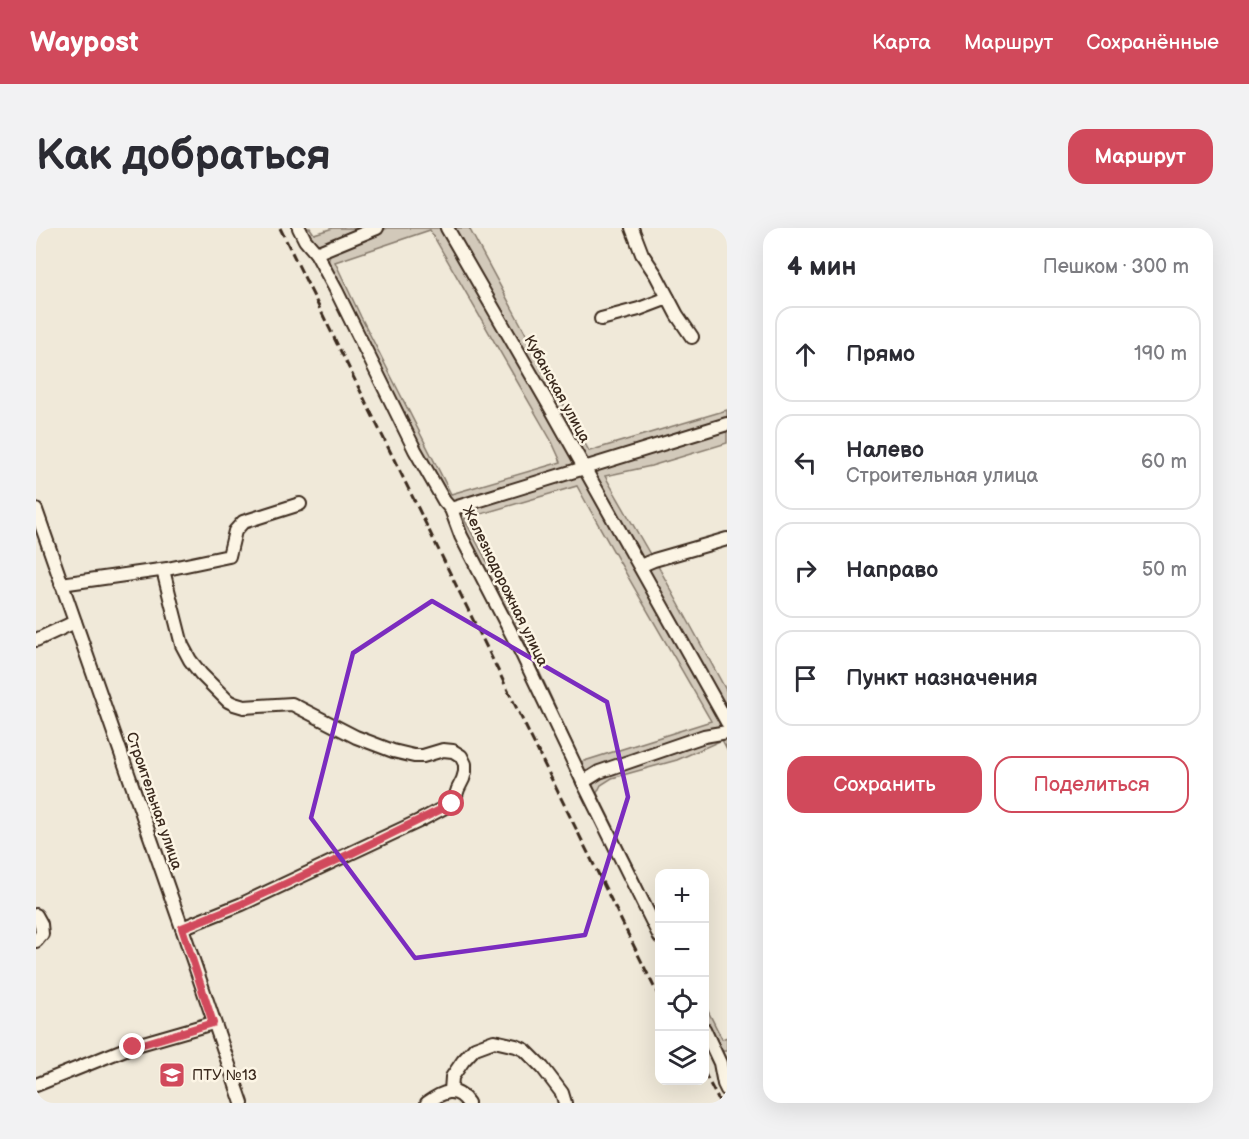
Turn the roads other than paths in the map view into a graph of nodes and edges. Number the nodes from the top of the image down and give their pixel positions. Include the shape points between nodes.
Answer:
1 (299, 228) edge
2 (377, 228) edge
3 (447, 228) edge
4 (632, 228) edge
5 (316, 253) junction
6 (668, 298) junction
7 (601, 319) dead end
8 (692, 337) dead end
9 (727, 424) edge
10 (584, 468) junction
11 (300, 504) dead end
12 (451, 509) junction
13 (37, 515) edge
14 (727, 539) edge
15 (640, 566) junction
16 (163, 570) junction
17 (61, 584) junction
18 (75, 622) junction
19 (36, 640) edge
20 (727, 722) edge
21 (727, 732) edge
22 (583, 782) junction
23 (36, 915) edge
24 (655, 927) edge
25 (182, 928) junction
26 (36, 941) edge
27 (213, 1023) junction
28 (706, 1031) edge
29 (723, 1062) edge
30 (36, 1085) edge
31 (727, 1090) edge
32 (451, 1091) junction
33 (242, 1103) edge
34 (427, 1103) edge
35 (468, 1103) edge
36 (565, 1103) edge

1 - 5 street, Железнодорожная улица
2 - 5 street
3 - 10 street, Кубанская улица
4 - 6 street
5 - 12 street, Железнодорожная улица via 415,450
6 - 7 street
6 - 8 street
9 - 10 street
10 - 12 street
10 - 15 street, Кубанская улица
11 - 16 street via 243,522 235,531 229,556
12 - 22 street, Железнодорожная улица via 460,536
13 - 17 street, Строительная улица
14 - 15 street
15 - 20 street, Кубанская улица
16 - 17 street
16 - 25 street via 182,645 201,674 228,701 244,707 292,704 393,751 423,756 453,751 465,764 452,804 242,904
17 - 18 street, Строительная улица
18 - 19 street
18 - 25 street, Строительная улица
21 - 22 street via 704,736 599,772
22 - 24 street, Железнодорожная улица
23 - 26 street via 42,934
25 - 27 street, Строительная улица
27 - 30 street via 133,1047
27 - 33 street, Строительная улица
28 - 29 street
29 - 31 street
32 - 34 street
32 - 35 street
32 - 36 street via 453,1077 463,1061 475,1048 494,1041 525,1050 562,1093

